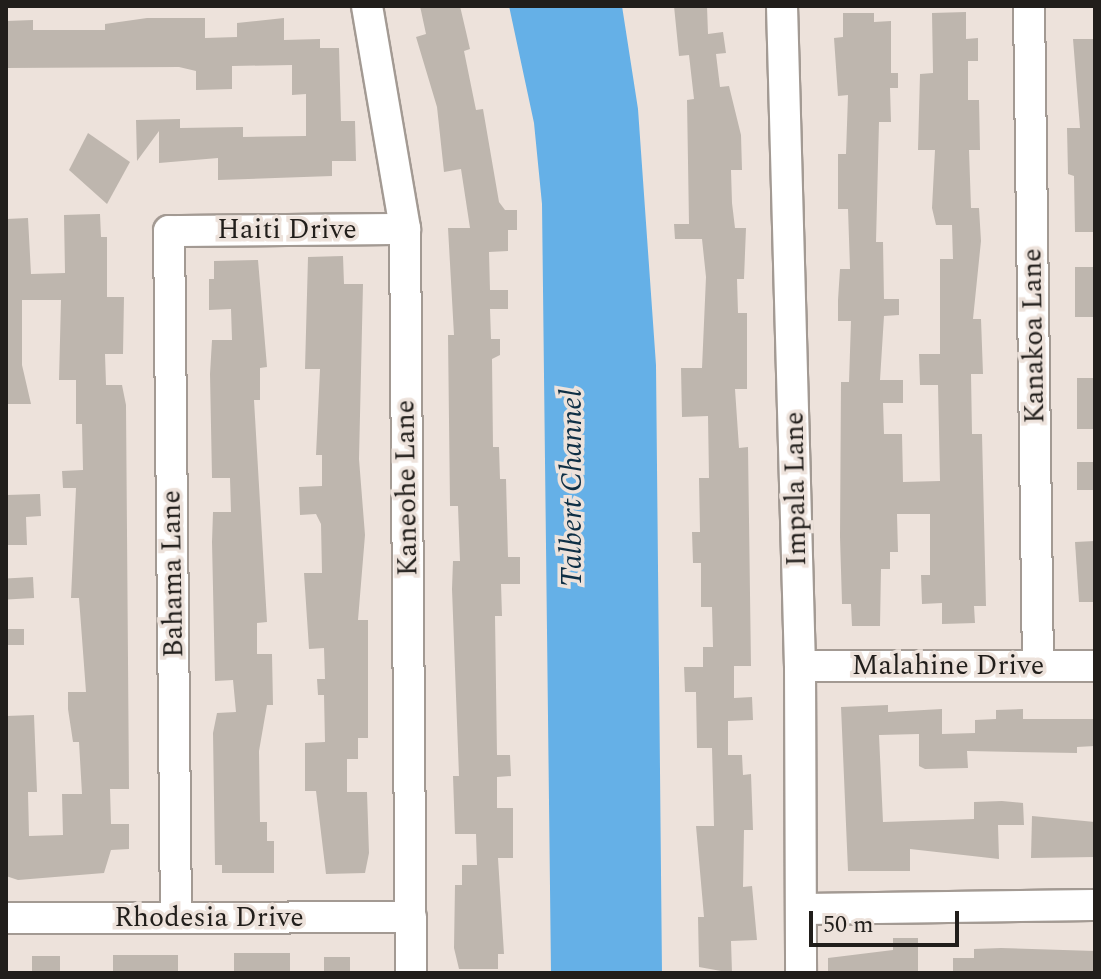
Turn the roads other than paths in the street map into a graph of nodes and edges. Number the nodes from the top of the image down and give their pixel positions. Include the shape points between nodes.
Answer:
1 (367, 6) edge
2 (782, 6) edge
3 (1029, 6) edge
4 (405, 229) junction
5 (169, 231) joint
6 (1038, 665) junction
7 (800, 666) junction
8 (1095, 666) edge
9 (1095, 905) edge
10 (802, 909) junction
11 (411, 917) junction
12 (6, 918) edge
13 (176, 918) junction
14 (411, 973) edge
15 (801, 973) edge

1 - 4 street, Kaneohe Lane
2 - 7 street, Impala Lane
3 - 6 street, Kanakoa Lane
4 - 5 street, Haiti Drive
4 - 11 street, Kaneohe Lane
5 - 13 street, Bahama Lane
6 - 7 street, Malahine Drive
6 - 8 street, Malahine Drive
7 - 10 street, Impala Lane
9 - 10 street
10 - 15 street, Impala Lane
11 - 13 street, Rhodesia Drive
11 - 14 street, Kaneohe Lane
12 - 13 street, Rhodesia Drive

